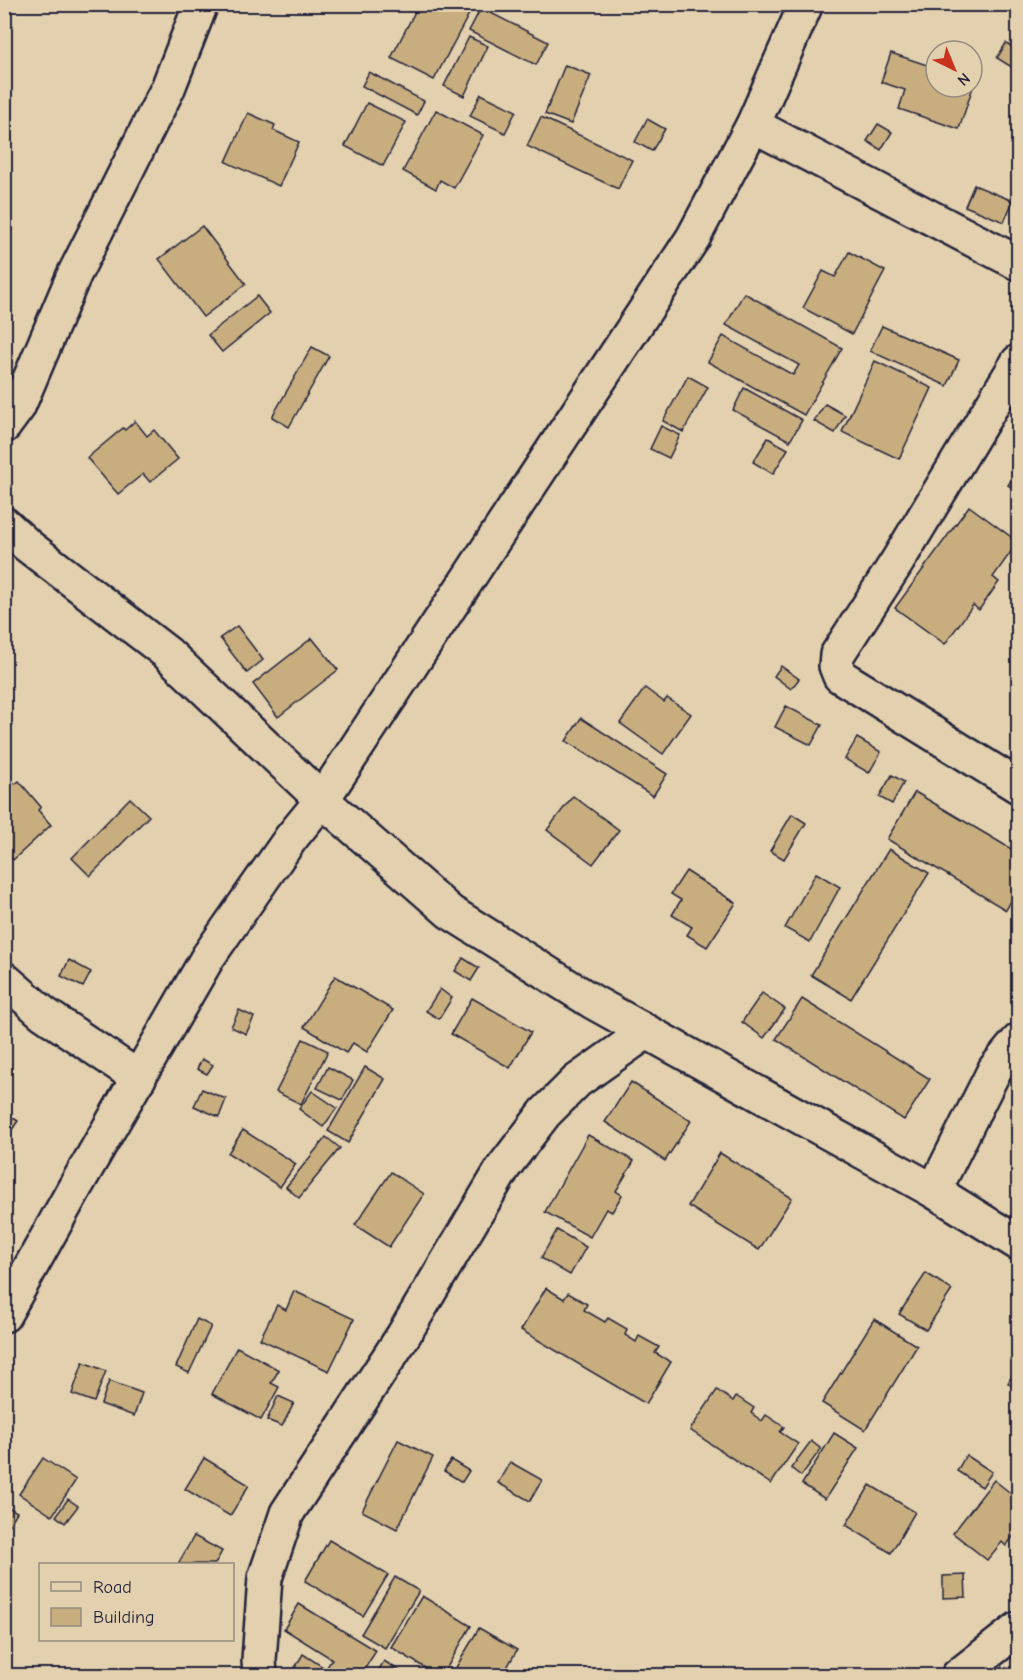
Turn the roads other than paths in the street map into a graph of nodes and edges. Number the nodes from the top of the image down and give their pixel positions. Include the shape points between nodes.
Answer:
1 (201, 4) edge
2 (806, 4) edge
3 (753, 125) junction
4 (1018, 263) edge
5 (1018, 363) edge
6 (4, 426) edge
7 (4, 524) edge
8 (1018, 786) edge
9 (321, 800) junction
10 (4, 979) edge
11 (646, 1032) junction
12 (1018, 1041) edge
13 (139, 1078) junction
14 (934, 1191) junction
15 (1018, 1243) edge
16 (4, 1315) edge
17 (1018, 1629) edge
18 (260, 1676) edge
19 (958, 1676) edge

1 - 6 street via 168,88 74,275 18,407
2 - 3 street
3 - 4 street
3 - 9 street via 693,238
5 - 8 street via 837,655 836,666 840,676
7 - 9 street via 167,653
9 - 11 street via 450,912
9 - 13 street via 208,957
10 - 13 street via 43,1012
11 - 14 street
11 - 18 street via 577,1082 545,1113 503,1168 403,1336 287,1513 265,1578
12 - 14 street via 995,1069
13 - 16 street
14 - 15 street
17 - 19 street

